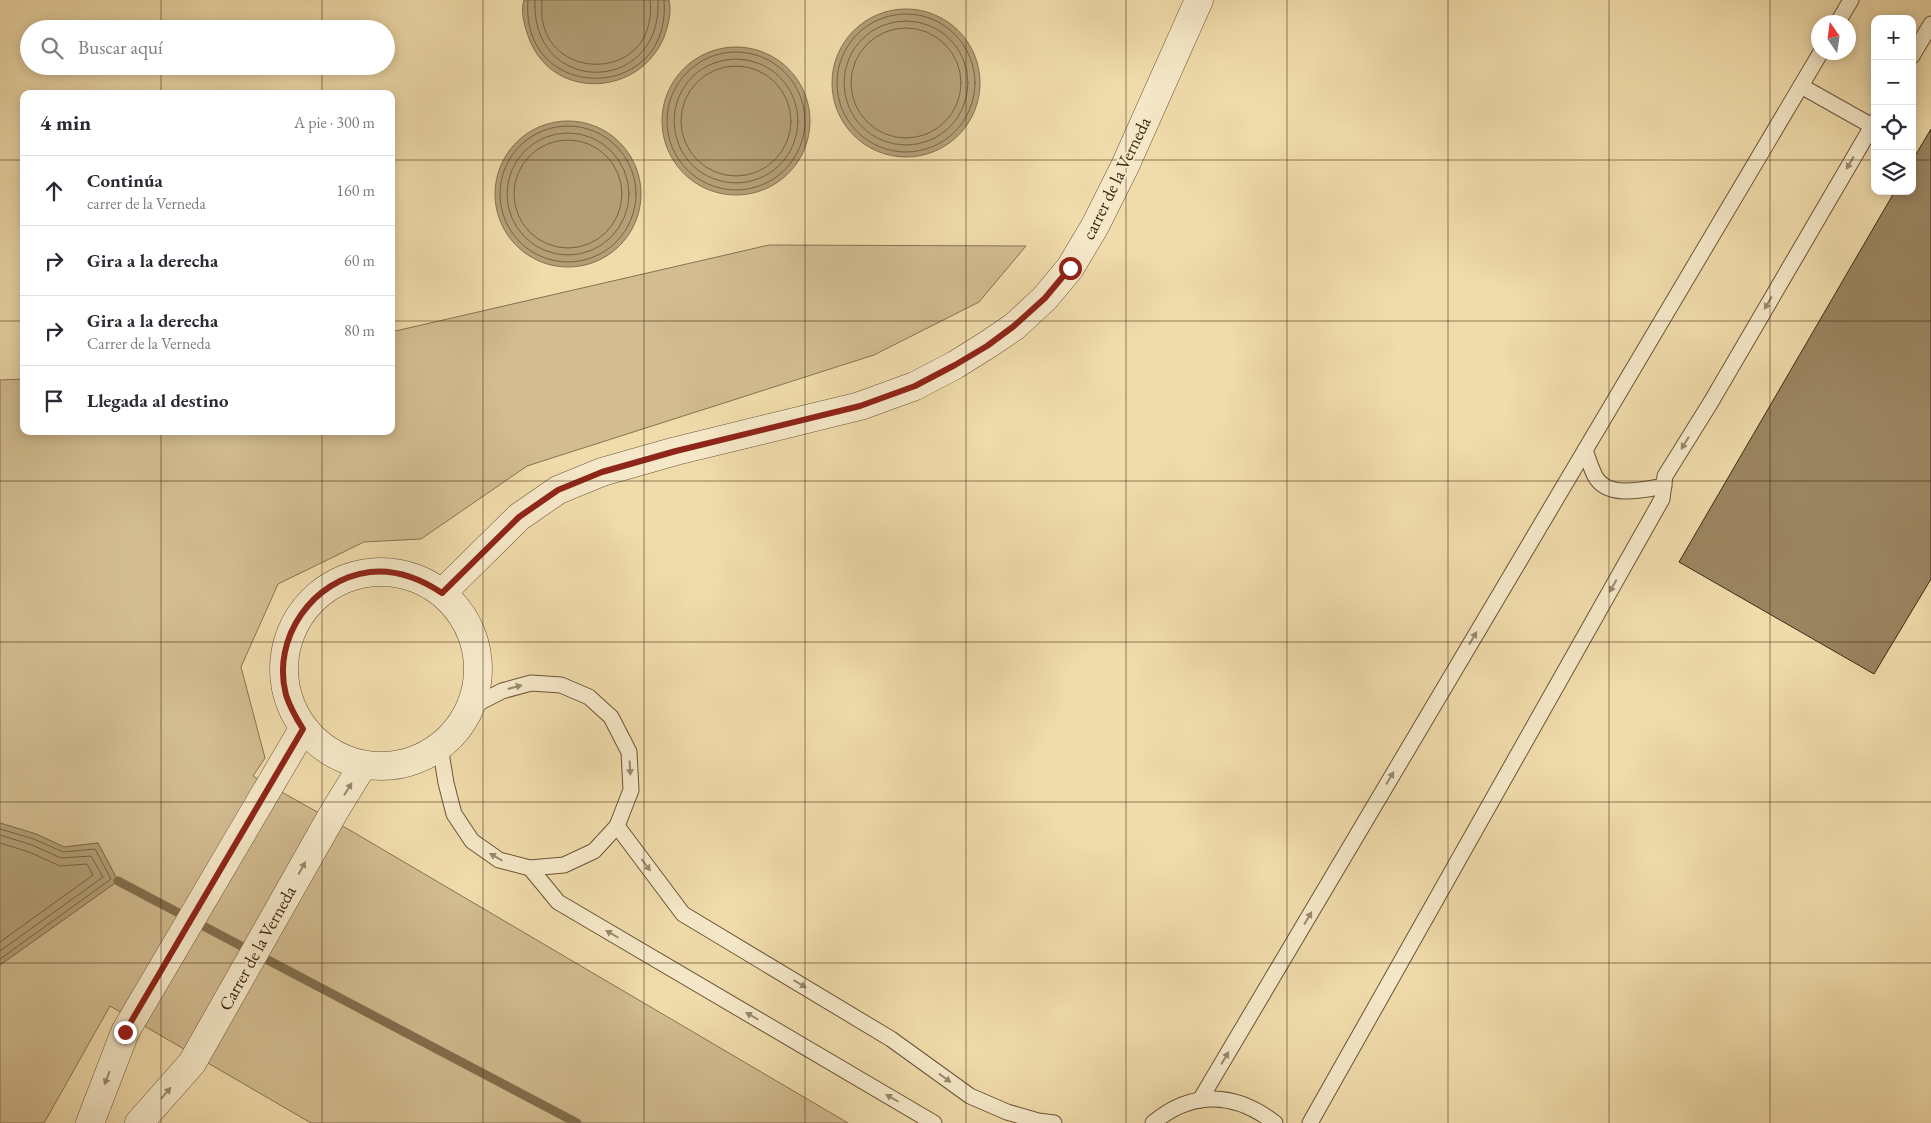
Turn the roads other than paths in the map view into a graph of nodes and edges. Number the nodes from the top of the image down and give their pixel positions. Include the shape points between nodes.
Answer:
1 (1199, 0) edge
2 (1852, 0) edge
3 (1842, 15) edge
4 (1931, 24) edge
5 (1916, 49) edge
6 (1816, 60) edge
7 (1801, 86) junction
8 (1871, 122) edge
9 (1871, 126) edge
10 (1585, 450) junction
11 (1664, 486) junction
12 (442, 593) junction
13 (471, 707) junction
14 (303, 729) junction
15 (440, 746) junction
16 (363, 765) junction
17 (617, 826) junction
18 (530, 868) junction
19 (1200, 1100) junction
20 (90, 1123) edge
21 (139, 1123) edge
22 (934, 1123) edge
23 (1054, 1123) edge
24 (1152, 1123) edge
25 (1275, 1123) edge
26 (1310, 1123) edge

1 - 12 street, carrer de la Verneda via 1095,226 1070,268 1045,298 1014,326 963,360 915,386 860,406 676,451 602,472 558,490 519,517
2 - 3 lane
4 - 5 lane
6 - 7 lane
7 - 8 lane
7 - 10 lane
9 -> 11 lane via 1665,476
10 - 11 lane via 1596,478 1612,490 1636,491
19 -> 10 lane
11 -> 26 lane via 1662,499
12 - 13 street via 466,621 473,637 478,672
12 - 14 street via 409,576 372,572 336,583 313,600 295,622 284,658 286,695
13 - 15 street
13 -> 17 lane via 502,690 531,683 561,685 589,698 611,717 629,752 631,790
14 - 16 street via 330,752
14 -> 20 street via 125,1032
15 - 16 street via 427,755 396,766
18 -> 15 lane via 498,860 472,841 454,814
21 -> 16 street, Carrer de la Verneda via 192,1063
17 - 18 lane via 594,850 564,865
17 -> 23 lane via 682,914 891,1039 970,1096 1007,1112
22 -> 18 lane via 558,902
19 - 24 lane via 1164,1113
19 - 25 lane via 1232,1101 1262,1113

